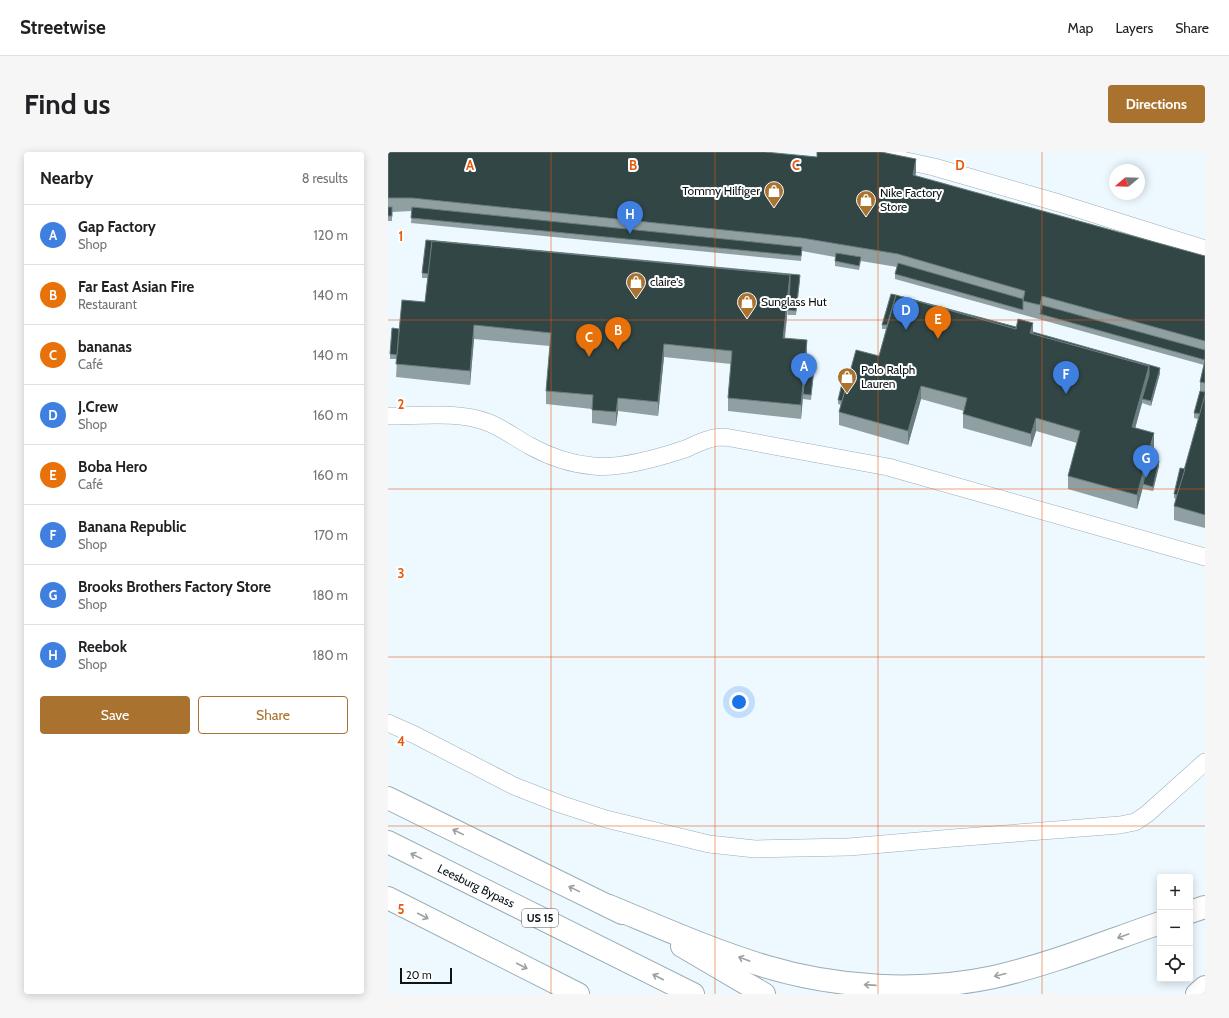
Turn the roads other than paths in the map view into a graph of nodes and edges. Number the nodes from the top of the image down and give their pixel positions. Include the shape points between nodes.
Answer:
1 (865, 152) edge
2 (1205, 249) edge
3 (388, 416) edge
4 (1205, 557) edge
5 (388, 723) edge
6 (1205, 762) edge
7 (388, 798) edge
8 (388, 842) edge
9 (388, 898) edge
10 (609, 906) junction
11 (1205, 907) edge
12 (1193, 911) edge
13 (1157, 924) edge
14 (1205, 987) edge
15 (578, 994) edge
16 (692, 994) edge
17 (764, 994) edge
18 (1197, 994) edge

1 - 2 lane via 941,169
3 - 4 lane via 471,418 502,428 530,446 552,456 593,466 641,461 687,448 711,438 732,438 888,467
5 - 6 lane via 514,786 560,804 660,833 708,844 755,850 848,847 1120,825 1135,822 1147,814
10 -> 7 highway
16 -> 8 highway, Leesburg Bypass / US 15
9 -> 15 highway
13 -> 10 highway via 1046,963 993,977 945,984 897,986 805,977 764,966
10 - 17 highway
11 - 12 highway
14 - 18 highway

